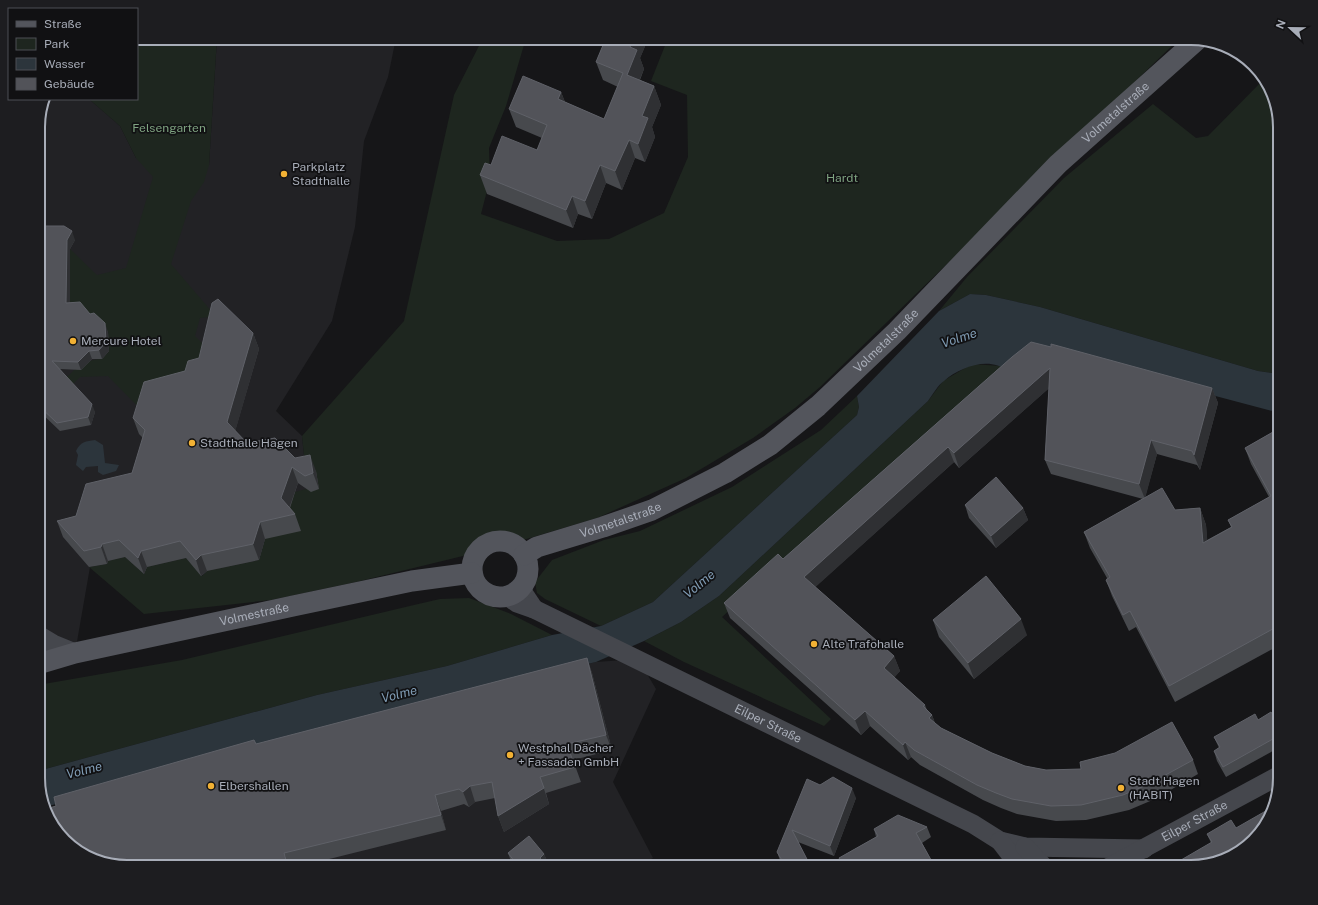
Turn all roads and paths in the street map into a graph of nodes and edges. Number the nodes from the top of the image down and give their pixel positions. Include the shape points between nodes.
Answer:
1 (1192, 45) edge
2 (524, 555) junction
3 (472, 573) junction
4 (513, 592) junction
5 (45, 639) edge
6 (75, 653) junction
7 (45, 662) edge
8 (1273, 779) edge
9 (1000, 841) junction
10 (1025, 847) junction
11 (1144, 849) junction
12 (1002, 860) edge
13 (1015, 860) edge
14 (1037, 860) edge
15 (1123, 860) edge

1 - 2 main road, Volmetalstraße via 1058,164 896,330 806,416 770,445 725,473 652,510 537,548
2 - 3 main road via 513,544 494,541 481,549 475,557
2 - 4 main road via 528,572 526,580
3 - 4 main road via 486,594 496,597
3 - 6 main road, Volmestraße via 412,581
4 - 9 street, Eilper Straße via 517,603 534,608 973,824
5 - 6 street
6 - 7 main road, Volmestraße
8 - 11 street, Eilper Straße
9 - 10 street, Eilper Straße
9 - 12 street
9 - 13 street, Eilper Straße
10 - 11 street, Eilper Straße
10 - 14 street
11 - 15 street, Eilper Straße

